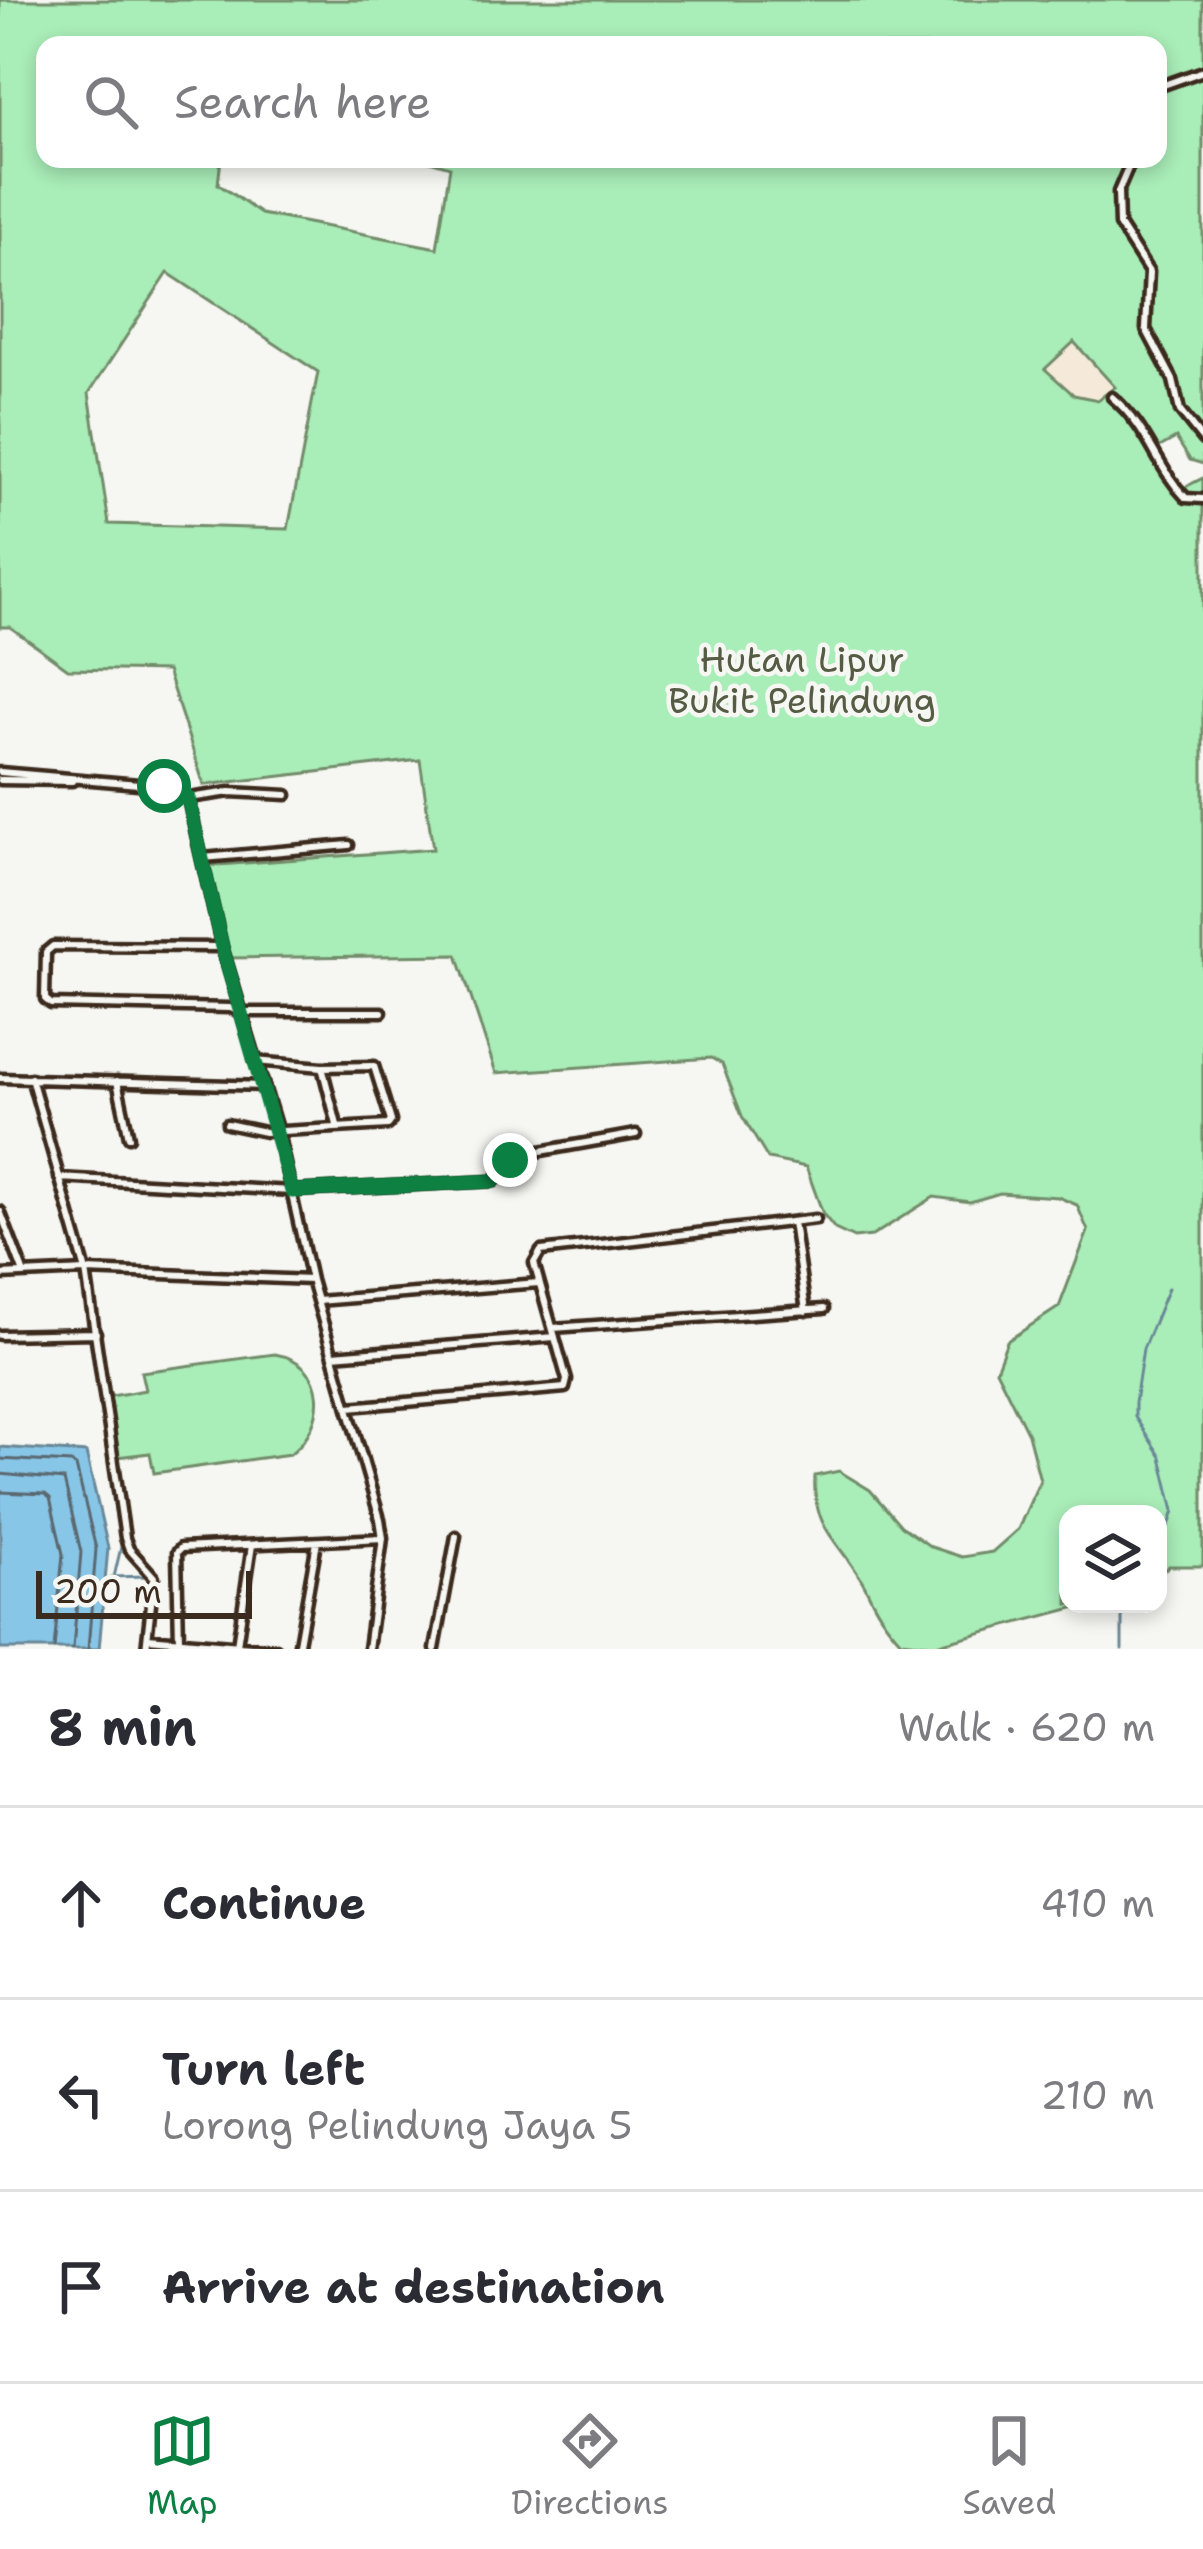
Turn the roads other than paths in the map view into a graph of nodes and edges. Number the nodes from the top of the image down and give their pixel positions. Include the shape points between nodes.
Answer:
1 (1203, 71) edge
2 (1167, 84) edge
3 (1128, 168) edge
4 (1112, 397) dead end
5 (1203, 440) edge
6 (1203, 499) edge
7 (0, 776) edge
8 (286, 795) dead end
9 (188, 798) junction
10 (349, 844) dead end
11 (202, 858) junction
12 (222, 947) junction
13 (241, 1012) junction
14 (382, 1012) dead end
15 (254, 1061) junction
16 (322, 1067) junction
17 (0, 1078) edge
18 (31, 1078) junction
19 (117, 1081) junction
20 (264, 1086) junction
21 (226, 1124) dead end
22 (337, 1125) junction
23 (278, 1132) junction
24 (636, 1134) dead end
25 (129, 1137) dead end
26 (59, 1178) junction
27 (292, 1191) junction
28 (0, 1210) edge
29 (815, 1220) dead end
30 (793, 1222) junction
31 (23, 1271) junction
32 (86, 1271) junction
33 (0, 1275) edge
34 (311, 1280) junction
35 (539, 1283) junction
36 (317, 1301) junction
37 (824, 1310) dead end
38 (806, 1311) junction
39 (553, 1333) junction
40 (96, 1334) junction
41 (0, 1335) edge
42 (333, 1355) junction
43 (348, 1407) junction
44 (456, 1536) dead end
45 (383, 1538) junction
46 (317, 1542) junction
47 (253, 1545) junction
48 (148, 1638) junction
49 (179, 1641) junction
50 (237, 1646) junction
51 (146, 1649) edge
52 (276, 1649) edge
53 (298, 1649) edge
54 (368, 1649) edge
55 (435, 1649) edge

1 - 2 street
3 - 5 street via 1118,192 1119,225 1149,272 1147,329 1180,411
4 - 6 street via 1140,423 1177,489
7 - 9 street via 173,787
8 - 9 street
9 - 11 street
10 - 11 street
11 - 12 street
12 - 13 street
12 - 13 street via 53,946 45,998
13 - 14 street
13 - 15 street
15 - 16 street
15 - 20 street
16 - 22 street
16 - 22 street via 374,1066 390,1123
17 - 18 street
18 - 19 street
18 - 26 street
19 - 20 street
19 - 25 street
20 - 23 street
21 - 23 street
22 - 23 street
23 - 27 street
24 - 27 street via 524,1154 494,1181
26 - 27 street
26 - 32 street
27 - 34 street
28 - 31 street
29 - 30 street
30 - 35 street via 541,1251 533,1262
30 - 38 street
31 - 32 street
31 - 33 street
32 - 34 street
32 - 40 street
34 - 36 street
35 - 36 street
35 - 39 street
36 - 42 street
37 - 38 street
38 - 39 street
39 - 42 street
39 - 43 street via 567,1380 561,1390
40 - 41 street
40 - 48 street via 125,1538 154,1577
42 - 43 street
43 - 45 street
44 - 55 street
45 - 46 street
45 - 54 street
46 - 47 street
46 - 53 street
47 - 49 street via 179,1550
47 - 50 street
48 - 49 street
48 - 51 street
49 - 50 street
50 - 52 street

